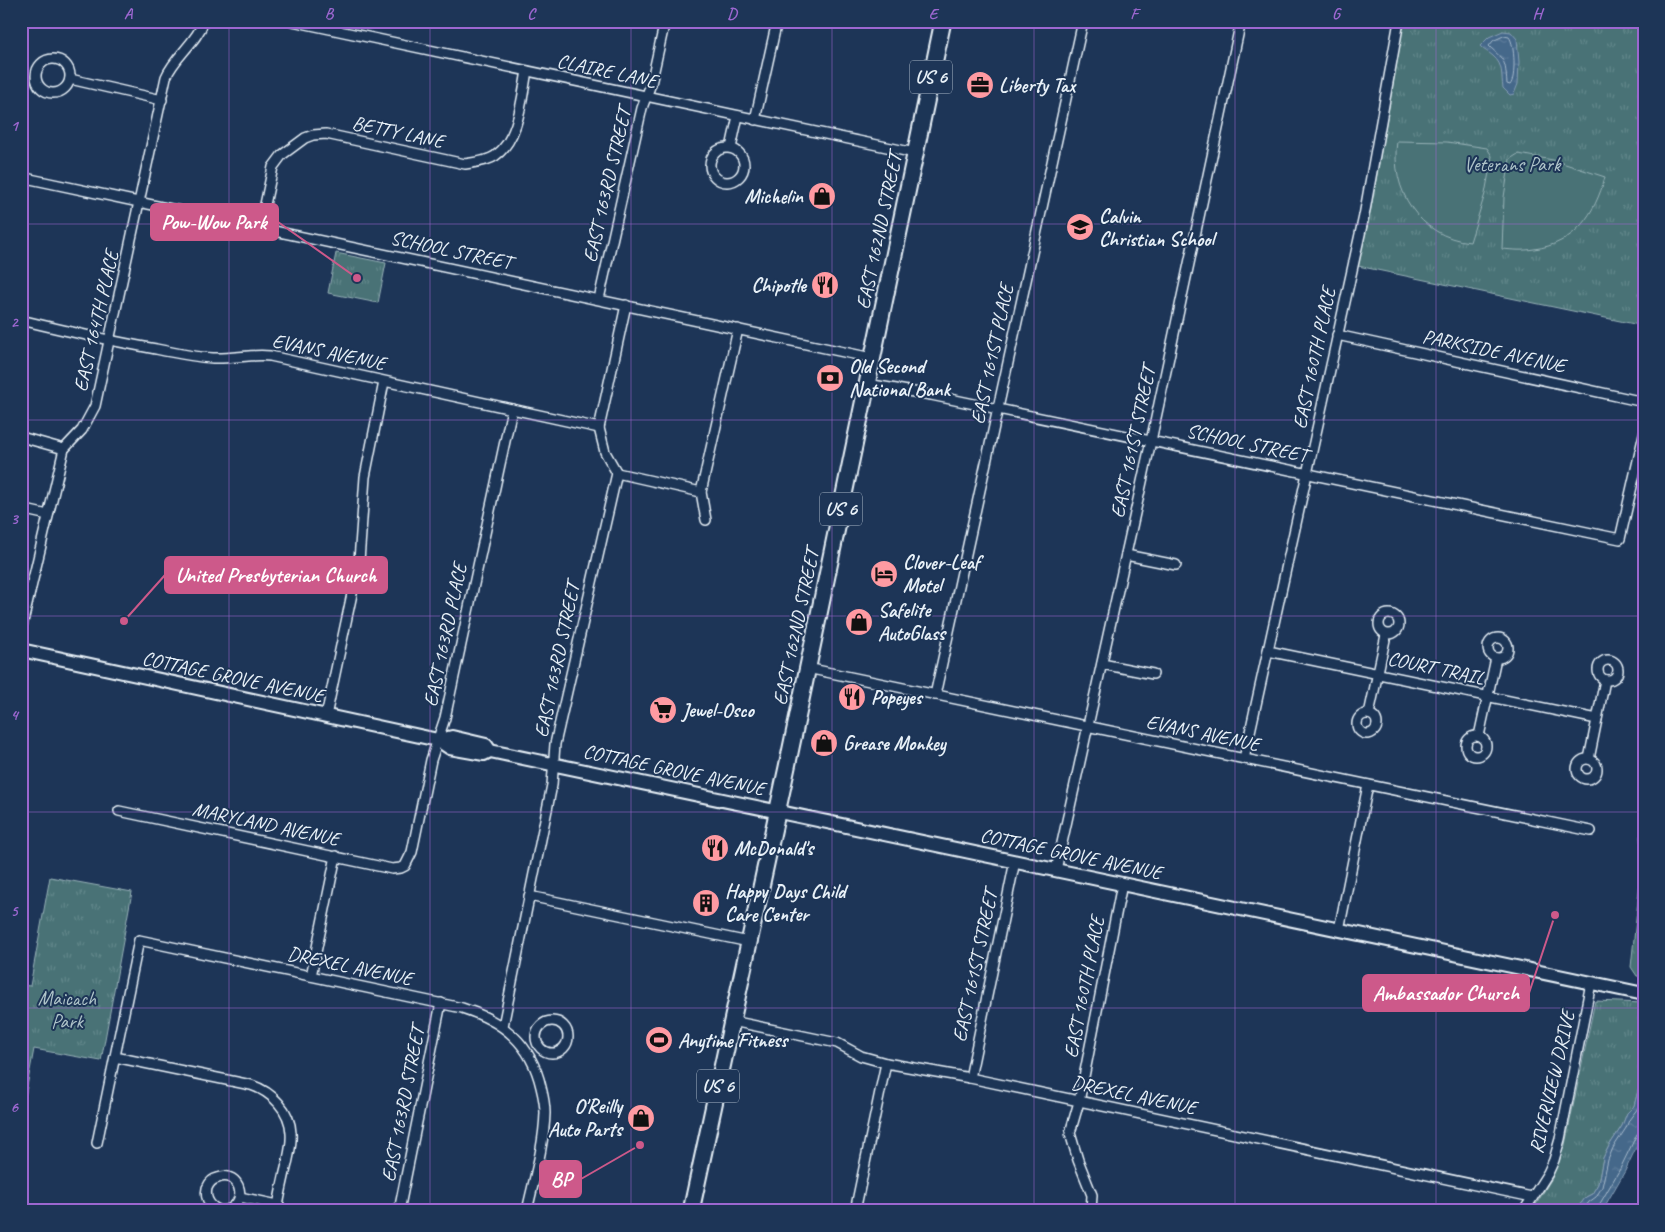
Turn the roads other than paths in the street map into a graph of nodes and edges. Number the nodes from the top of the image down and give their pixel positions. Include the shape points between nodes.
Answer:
1 (204, 21) edge
2 (292, 21) edge
3 (665, 21) edge
4 (777, 21) edge
5 (943, 21) edge
6 (1083, 21) edge
7 (1241, 21) edge
8 (1399, 21) edge
9 (527, 71) junction
10 (70, 79) dead end
11 (646, 97) junction
12 (162, 100) junction
13 (738, 116) junction
14 (755, 120) junction
15 (732, 148) dead end
16 (915, 153) junction
17 (21, 177) edge
18 (140, 203) junction
19 (260, 228) junction
20 (599, 299) junction
21 (626, 305) junction
22 (21, 320) edge
23 (738, 329) junction
24 (1337, 335) junction
25 (110, 341) junction
26 (872, 358) junction
27 (384, 382) junction
28 (867, 384) junction
29 (1644, 402) edge
30 (512, 409) junction
31 (998, 409) junction
32 (599, 428) junction
33 (1644, 434) edge
34 (21, 437) edge
35 (1151, 441) junction
36 (64, 449) junction
37 (617, 473) junction
38 (1307, 473) junction
39 (701, 492) junction
40 (21, 509) edge
41 (48, 515) junction
42 (706, 520) dead end
43 (1126, 555) junction
44 (1176, 565) dead end
45 (21, 630) edge
46 (1386, 635) dead end
47 (21, 650) edge
48 (1268, 651) junction
49 (1496, 658) dead end
50 (1102, 664) junction
51 (807, 668) junction
52 (1153, 674) dead end
53 (1378, 674) junction
54 (1605, 680) dead end
55 (935, 694) junction
56 (1487, 696) junction
57 (1369, 714) dead end
58 (326, 716) junction
59 (1597, 720) junction
60 (1088, 726) junction
61 (1479, 736) dead end
62 (438, 740) junction
63 (1244, 759) junction
64 (1589, 759) dead end
65 (553, 764) junction
66 (1368, 785) junction
67 (119, 810) dead end
68 (777, 811) junction
69 (1591, 832) dead end
70 (336, 856) junction
71 (1015, 861) junction
72 (405, 866) joint
73 (1056, 870) junction
74 (1122, 884) junction
75 (529, 896) junction
76 (1339, 930) junction
77 (749, 942) junction
78 (311, 976) junction
79 (1591, 983) junction
80 (1638, 993) edge
81 (441, 1003) junction
82 (732, 1020) junction
83 (502, 1026) junction
84 (538, 1045) dead end
85 (528, 1053) junction
86 (115, 1057) junction
87 (886, 1063) junction
88 (970, 1078) junction
89 (1079, 1102) junction
90 (98, 1143) dead end
91 (240, 1197) junction
92 (1532, 1197) junction
93 (278, 1208) edge
94 (223, 1211) edge
95 (399, 1211) edge
96 (528, 1211) edge
97 (691, 1211) edge
98 (855, 1211) edge
99 (1091, 1211) edge
100 (1524, 1211) edge

1 - 12 street, EAST 164TH PLACE via 170,68
2 - 9 street, CLAIRE LANE
3 - 11 street, EAST 163RD STREET
4 - 14 street
5 - 16 main road, EAST 162ND STREET / US 6
6 - 31 street, EAST 161ST PLACE
7 - 35 street, EAST 161ST STREET
8 - 24 street, EAST 160TH PLACE via 1364,216
9 - 11 street, CLAIRE LANE
9 - 19 street, BETTY LANE via 513,132 495,156 465,164 326,134 313,135 282,155 274,167
10 - 12 street
11 - 13 street, CLAIRE LANE
11 - 20 street, EAST 163RD STREET
12 - 18 street, EAST 164TH PLACE
13 - 14 street, CLAIRE LANE
13 - 15 street
14 - 16 street, CLAIRE LANE
16 - 26 main road, EAST 162ND STREET / US 6
17 - 18 street, SCHOOL STREET
18 - 19 street, SCHOOL STREET
18 - 25 street, EAST 164TH PLACE
19 - 20 street, SCHOOL STREET
20 - 21 street, SCHOOL STREET
21 - 23 street, SCHOOL STREET
21 - 32 street
22 - 25 street, EVANS AVENUE
23 - 26 street, SCHOOL STREET
23 - 39 street
24 - 29 street, PARKSIDE AVENUE
24 - 38 street, EAST 160TH PLACE
25 - 27 street, EVANS AVENUE via 213,358 270,356
25 - 36 street, EAST 164TH PLACE via 95,406 82,430
26 - 28 main road, EAST 162ND STREET / US 6
27 - 30 street, EVANS AVENUE
27 - 58 street via 365,477 359,561
28 - 31 street, SCHOOL STREET
28 - 51 main road, EAST 162ND STREET / US 6
30 - 32 street, EVANS AVENUE
30 - 62 street, EAST 163RD PLACE
31 - 35 street, SCHOOL STREET
31 - 55 street, EAST 161ST PLACE
32 - 37 street via 605,452
33 - 38 street, SCHOOL STREET via 1620,539
34 - 36 street
35 - 38 street, SCHOOL STREET
35 - 43 street, EAST 161ST STREET
36 - 41 street, EAST 164TH PLACE
37 - 39 street
37 - 65 street, EAST 163RD STREET
38 - 48 street, EAST 160TH PLACE
39 - 42 street
40 - 41 street
41 - 45 street, EAST 164TH PLACE
43 - 44 street
43 - 50 street, EAST 161ST STREET
46 - 53 street
47 - 58 main road, COTTAGE GROVE AVENUE
48 - 53 street, COURT TRAIL
48 - 63 street, EAST 160TH PLACE
49 - 56 street
50 - 52 street
50 - 60 street, EAST 161ST STREET
51 - 55 street, EVANS AVENUE
51 - 68 main road, EAST 162ND STREET / US 6
53 - 56 street, COURT TRAIL
53 - 57 street
54 - 59 street
55 - 60 street, EVANS AVENUE
56 - 59 street, COURT TRAIL
56 - 61 street
58 - 62 main road, COTTAGE GROVE AVENUE
59 - 64 street
60 - 63 street, EVANS AVENUE
60 - 73 street, EAST 161ST STREET
62 - 65 main road, COTTAGE GROVE AVENUE via 450,748 484,754 490,751
62 - 72 street, EAST 163RD PLACE via 412,852
63 - 66 street, EVANS AVENUE
65 - 68 main road, COTTAGE GROVE AVENUE
65 - 75 street, EAST 163RD STREET via 552,785
66 - 69 street, EVANS AVENUE
66 - 76 street
67 - 70 street, MARYLAND AVENUE
68 - 71 main road, COTTAGE GROVE AVENUE
68 - 77 main road, EAST 162ND STREET / US 6
70 - 72 street, MARYLAND AVENUE via 392,869
70 - 78 street
71 - 73 main road, COTTAGE GROVE AVENUE
71 - 88 street, EAST 161ST STREET
73 - 74 main road, COTTAGE GROVE AVENUE
74 - 76 main road, COTTAGE GROVE AVENUE
74 - 89 street, EAST 160TH PLACE
75 - 77 street
75 - 83 street, EAST 163RD STREET
76 - 79 main road, COTTAGE GROVE AVENUE
77 - 82 main road, EAST 162ND STREET / US 6
78 - 81 street, DREXEL AVENUE
78 - 86 street, DREXEL AVENUE via 139,940
79 - 80 main road, COTTAGE GROVE AVENUE
79 - 92 street, RIVERVIEW DRIVE via 1560,1139 1548,1173
81 - 83 street, DREXEL AVENUE via 474,1012
81 - 95 street, EAST 163RD STREET
82 - 87 street, DREXEL AVENUE via 837,1043 860,1056
82 - 97 main road, EAST 162ND STREET / US 6
83 - 85 street, DREXEL AVENUE
84 - 85 street
85 - 96 street, DREXEL AVENUE via 539,1079 545,1111
86 - 90 street
86 - 93 street via 262,1088 277,1101 290,1124 291,1134
87 - 88 street, DREXEL AVENUE
87 - 98 street
88 - 89 street, DREXEL AVENUE
89 - 92 street, DREXEL AVENUE
89 - 99 street, EAST 160TH PLACE via 1070,1133 1092,1195
91 - 93 street
91 - 94 street via 234,1207
91 - 94 street via 239,1186 232,1178 221,1177 211,1181 206,1191 208,1202
92 - 100 street, RIVERVIEW DRIVE

